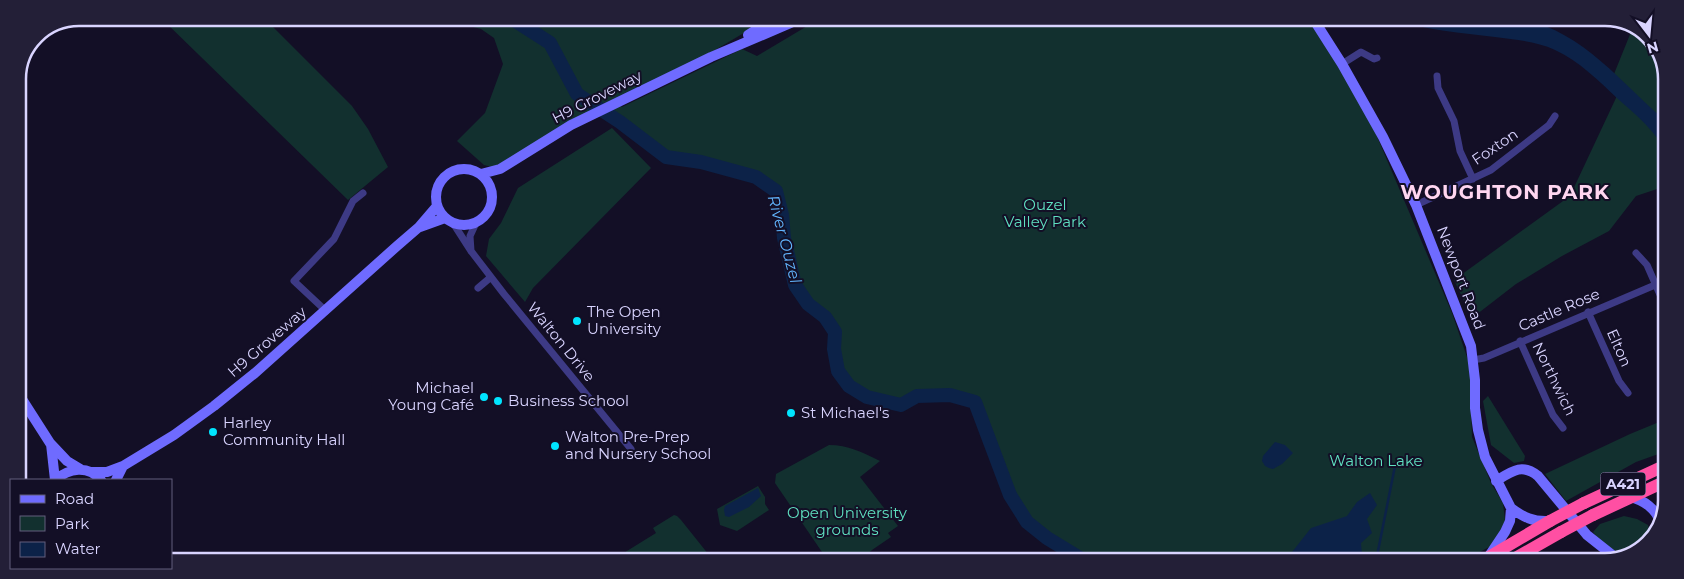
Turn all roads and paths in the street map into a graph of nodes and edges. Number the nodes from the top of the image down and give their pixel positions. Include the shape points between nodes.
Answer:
1 (762, 26) edge
2 (784, 26) edge
3 (1318, 26) edge
4 (711, 57) junction
5 (1377, 58) dead end
6 (1342, 64) junction
7 (1437, 76) dead end
8 (1555, 116) dead end
9 (500, 169) junction
10 (481, 174) junction
11 (1473, 179) junction
12 (492, 191) junction
13 (363, 192) dead end
14 (1416, 205) junction
15 (437, 206) junction
16 (449, 221) junction
17 (476, 223) junction
18 (419, 227) junction
19 (471, 251) junction
20 (1636, 253) dead end
21 (491, 277) junction
22 (1655, 284) junction
23 (478, 288) dead end
24 (1658, 291) edge
25 (326, 311) junction
26 (1588, 312) junction
27 (1520, 341) junction
28 (1473, 360) junction
29 (1628, 393) dead end
30 (26, 406) edge
31 (1563, 428) dead end
32 (50, 443) junction
33 (631, 449) dead end
34 (123, 466) junction
35 (1658, 469) edge
36 (87, 471) junction
37 (55, 479) edge
38 (56, 479) edge
39 (99, 479) edge
40 (116, 479) edge
41 (1496, 480) junction
42 (1658, 485) edge
43 (1630, 497) junction
44 (1511, 508) junction
45 (1656, 514) edge
46 (1550, 521) junction
47 (1609, 552) edge
48 (1490, 553) edge
49 (1496, 553) edge
50 (1524, 553) edge

1 - 4 street, H9 Groveway
2 - 4 street, H9 Groveway
3 - 6 street, Newport Road
4 - 9 street, H9 Groveway via 571,126
5 - 6 street via 1361,52
6 - 14 street, Newport Road
7 - 11 street via 1438,88 1454,120 1460,151
8 - 11 street, Foxton via 1549,126 1502,163
9 - 10 street, H9 Groveway
9 - 12 street
10 - 12 street
10 - 15 street via 466,169 450,173 439,185
11 - 14 street, Foxton
12 - 17 street via 490,210
13 - 25 street via 353,200 334,239 294,281
14 - 28 street, Newport Road via 1471,346
15 - 16 street
15 - 18 street, H9 Groveway
16 - 17 street via 467,226
16 - 18 street, H9 Groveway
16 - 19 street, Walton Drive
17 - 19 street via 470,236
18 - 25 street, H9 Groveway
19 - 21 street, Walton Drive
20 - 22 street via 1647,265
21 - 23 street
21 - 33 street, Walton Drive
22 - 24 street
22 - 26 street, Castle Rose
25 - 34 street, H9 Groveway via 214,406
26 - 27 street, Castle Rose
26 - 29 street, Elton via 1619,381
27 - 28 street, Castle Rose
27 - 31 street, Northwich via 1553,415
28 - 41 street, Newport Road via 1478,430 1485,457
30 - 32 street
32 - 36 street via 67,461
32 - 37 street
34 - 36 street, H9 Groveway via 107,472
34 - 40 street
35 - 46 highway, A421, bridge
36 - 38 street, H9 Groveway via 72,470
36 - 39 street
41 - 44 street, Newport Road
41 - 47 street via 1513,471 1530,470 1587,534
42 - 43 highway, A421
43 - 45 street via 1639,499
43 - 50 highway, A421, bridge
44 - 46 street via 1537,522
44 - 48 street via 1505,532
46 - 49 highway, A421

